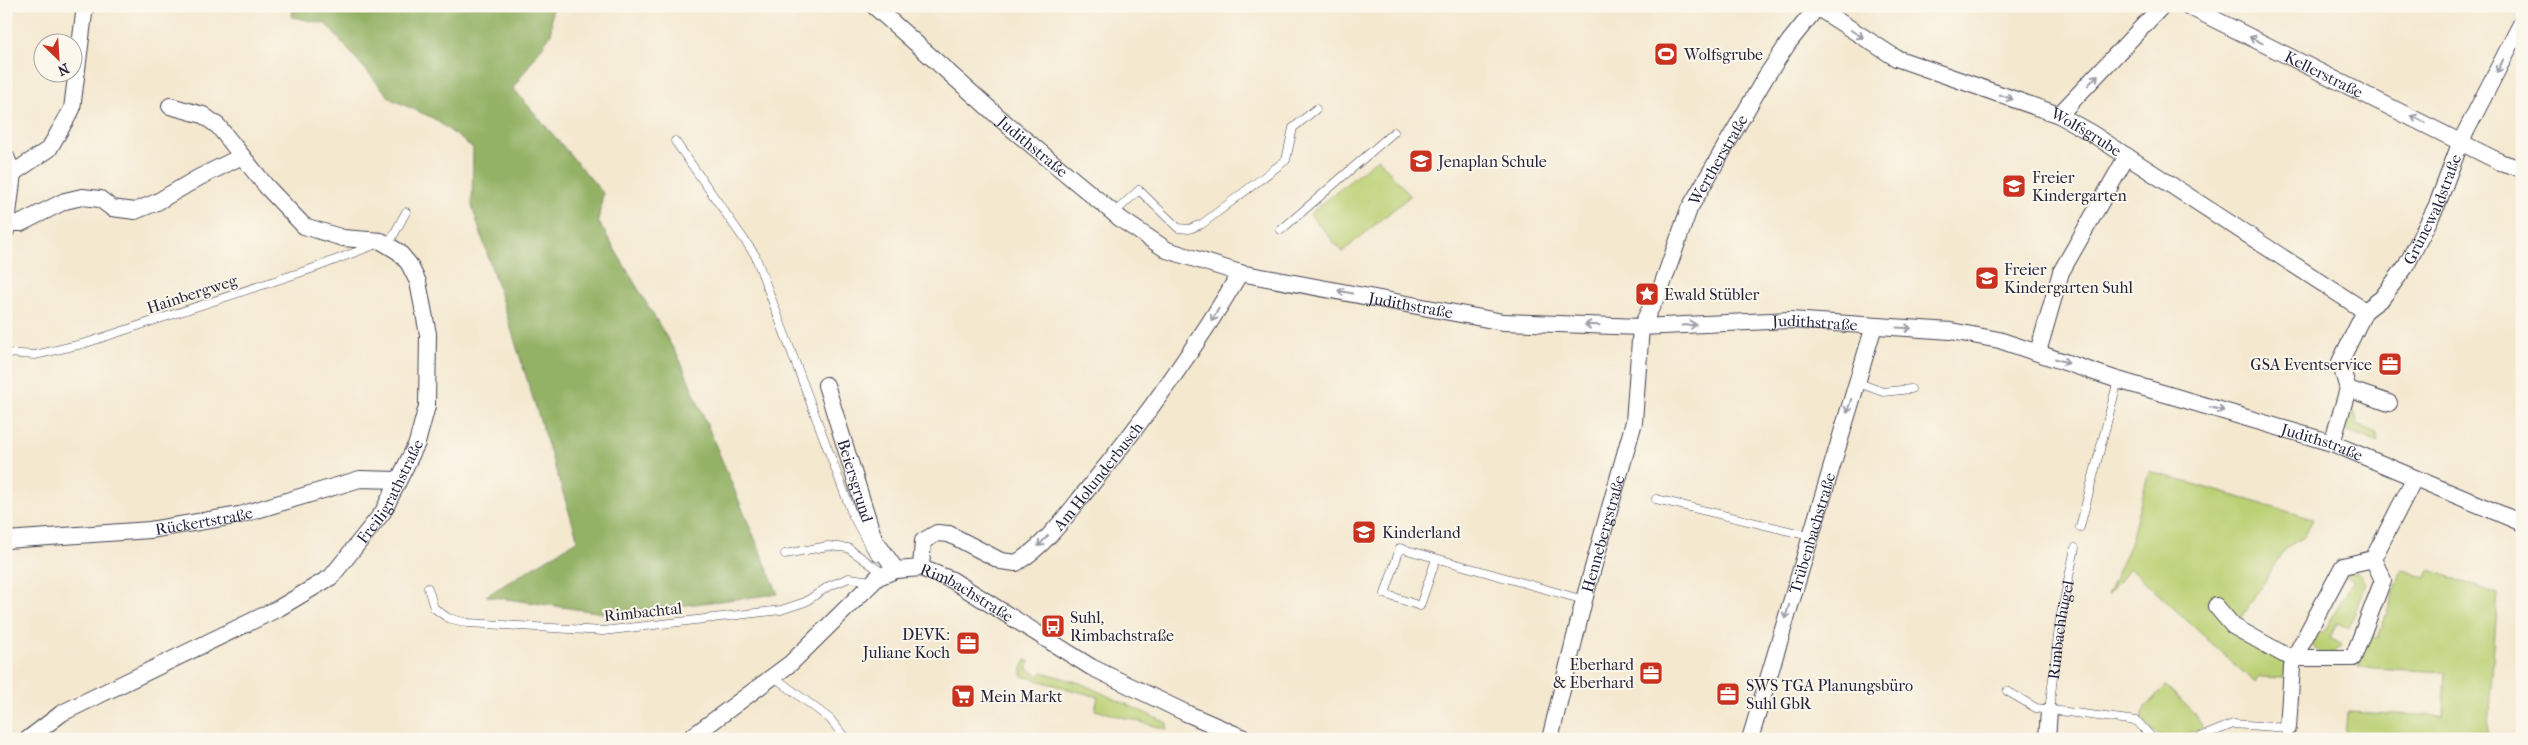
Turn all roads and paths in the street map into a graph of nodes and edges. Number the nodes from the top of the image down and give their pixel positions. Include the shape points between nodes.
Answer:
1 (85, 6) edge
2 (874, 6) edge
3 (2162, 6) edge
4 (2188, 6) edge
5 (1816, 7) edge
6 (2522, 22) edge
7 (170, 106) dead end
8 (1316, 109) dead end
9 (2059, 115) junction
10 (1394, 132) dead end
11 (675, 141) dead end
12 (2462, 141) junction
13 (242, 156) junction
14 (2127, 156) junction
15 (6, 157) edge
16 (2522, 169) edge
17 (13, 173) junction
18 (406, 212) dead end
19 (1114, 213) junction
20 (7, 227) edge
21 (1280, 230) dead end
22 (382, 242) junction
23 (1240, 272) junction
24 (2365, 312) junction
25 (1874, 326) junction
26 (1641, 327) junction
27 (2038, 352) junction
28 (6, 353) edge
29 (2118, 380) junction
30 (1856, 382) junction
31 (826, 385) dead end
32 (1911, 389) dead end
33 (2348, 389) junction
34 (2389, 403) dead end
35 (2332, 443) junction
36 (2414, 479) junction
37 (397, 480) junction
38 (1656, 499) dead end
39 (2522, 523) edge
40 (2080, 527) dead end
41 (1810, 536) junction
42 (6, 540) edge
43 (2074, 548) dead end
44 (785, 554) dead end
45 (1436, 559) junction
46 (2373, 559) junction
47 (921, 568) junction
48 (885, 574) junction
49 (428, 588) dead end
50 (1584, 600) junction
51 (2216, 606) dead end
52 (2294, 658) junction
53 (773, 676) junction
54 (2007, 691) dead end
55 (2048, 710) junction
56 (1752, 732) edge
57 (2288, 734) edge
58 (28, 739) edge
59 (689, 739) edge
60 (846, 739) edge
61 (1246, 739) edge
62 (1550, 739) edge
63 (2047, 739) edge
64 (2153, 739) edge
65 (2196, 739) edge

1 - 17 street via 72,109 49,149
2 - 19 street, Judithstraße via 1011,128
9 -> 3 street
12 -> 4 street, Kellerstraße
5 -> 9 street, Wolfsgrube via 1896,58
5 - 26 street, Wertherstraße via 1764,78 1689,209 1661,288
6 -> 12 street, Grünewaldstraße
7 - 13 street, Freiligrathstraße via 203,115 218,126
8 - 19 lane via 1293,128 1286,160 1202,224 1189,229 1178,228 1138,190
9 - 14 street, Wolfsgrube
10 - 21 lane
11 - 48 lane via 755,255 853,516
12 - 16 street, Kellerstraße via 2500,162
12 - 24 street, Grünewaldstraße via 2437,205 2406,266 2382,298
13 - 20 street via 135,211 112,208 100,199 82,197 65,200
13 - 22 street, Freiligrathstraße via 304,226 343,238
14 - 24 street, Wolfsgrube
14 - 27 street via 2061,272
15 - 17 street
17 - 20 street
18 - 22 lane via 392,238
19 - 23 street, Judithstraße via 1167,250
22 - 28 lane, Hainbergweg via 317,267 86,343 35,355
22 - 37 street, Freiligrathstraße via 399,252 418,282 428,334 427,406 417,443
26 -> 23 street, Judithstraße via 1502,322
23 -> 47 street, Am Holunderbusch via 1209,325 1137,429 1029,556 1016,564 1001,561 949,534 937,533 923,541
24 - 33 street, Grünewaldstraße via 2340,362
26 -> 25 street, Judithstraße via 1790,320
25 -> 27 street, Judithstraße via 1951,332 1999,340
25 - 30 street, Trübenbachstraße
26 - 50 street, Hennebergstraße via 1634,422
27 -> 29 street, Judithstraße
29 -> 35 street, Judithstraße
29 - 40 lane
30 - 32 lane via 1883,392
30 -> 41 street, Trübenbachstraße
31 - 48 street, Beiersgrund
33 - 34 street
33 - 35 street
35 - 36 street, Judithstraße
36 - 39 street, Judithstraße
36 - 46 street
37 - 42 street, Rückertstraße via 360,479 240,515 150,530
37 - 58 street, Freiligrathstraße via 383,512 331,578 280,608 62,713
38 - 41 lane
41 -> 56 street, Trübenbachstraße
43 - 55 lane, Rimbachhügel via 2060,619
44 - 48 lane via 828,546 848,548
45 - 45 lane via 1400,548 1385,594 1420,606
45 - 50 lane
46 - 52 street via 2343,566
46 - 52 street via 2383,580 2353,658
47 - 48 street, Rimbachstraße
47 - 61 street, Rimbachstraße via 952,580 1091,667
48 - 49 lane, Rimbachtal via 850,578 829,586 805,602 781,610 603,631 456,621 434,608
48 - 53 street via 791,663
50 - 62 street, Hennebergstraße
51 - 52 street via 2233,626
52 - 57 street
53 - 59 street
53 - 60 lane via 830,719
54 - 55 lane via 2036,708
55 - 63 street, Rimbachhügel
55 - 64 lane via 2137,721
57 - 65 lane via 2234,724

